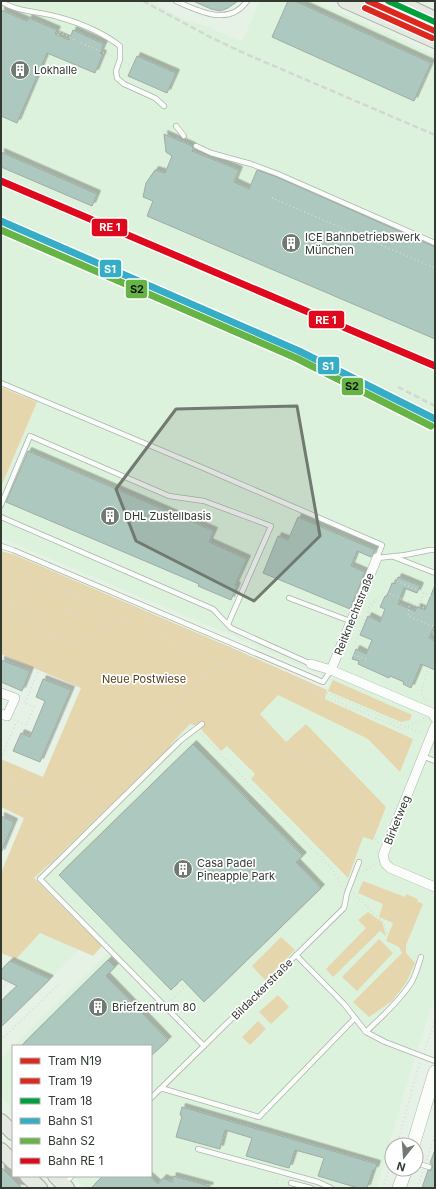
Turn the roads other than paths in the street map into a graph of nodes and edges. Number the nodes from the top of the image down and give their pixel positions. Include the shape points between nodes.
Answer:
1 (176, 1) edge
2 (247, 1) edge
3 (345, 1) edge
4 (397, 1) edge
5 (1, 2) edge
6 (366, 6) edge
7 (435, 19) edge
8 (435, 41) edge
9 (164, 106) dead end
10 (176, 126) dead end
11 (184, 136) dead end
12 (196, 146) dead end
13 (435, 243) edge
14 (1, 383) edge
15 (1, 505) edge
16 (1, 517) edge
17 (1, 546) edge
18 (435, 550) edge
19 (392, 557) junction
20 (377, 558) junction
21 (435, 573) edge
22 (289, 598) dead end
23 (350, 622) junction
24 (228, 624) junction
25 (311, 664) joint
26 (331, 670) junction
27 (1, 692) edge
28 (4, 715) edge
29 (435, 718) edge
30 (202, 724) dead end
31 (435, 726) edge
32 (422, 756) junction
33 (435, 761) edge
34 (359, 862) dead end
35 (435, 887) edge
36 (296, 955) junction
37 (421, 957) dead end
38 (355, 1018) junction
39 (366, 1032) junction
40 (204, 1046) junction
41 (435, 1061) edge
42 (435, 1072) edge
43 (160, 1089) junction
44 (152, 1097) edge
45 (1, 1121) edge
46 (12, 1132) edge
47 (415, 1137) edge
48 (198, 1149) dead end
49 (1, 1150) edge
50 (12, 1161) edge
51 (424, 1165) edge
52 (429, 1167) dead end
53 (28, 1177) edge
54 (403, 1177) edge
55 (291, 1183) dead end
56 (40, 1188) edge
57 (311, 1188) edge
58 (331, 1188) edge
59 (399, 1188) edge

1 - 2 lane via 212,15 231,14
3 - 6 main road
4 - 7 main road
5 - 9 lane via 16,8 58,16 111,39 120,46 117,78 124,84 155,98
6 - 8 main road
10 - 11 lane
12 - 13 lane via 278,174
14 - 20 lane via 382,545
15 - 24 lane via 30,436 170,496 204,501 271,526
16 - 24 lane via 213,609
17 - 26 lane via 323,682
18 - 19 lane
19 - 20 lane
19 - 21 lane
20 - 23 street, Reitknechtstraße
22 - 23 lane
23 - 26 street, Reitknechtstraße
24 - 25 lane via 231,628
25 - 26 street, Reitknechtstraße
26 - 29 street, Reitknechtstraße via 432,713
27 - 28 street via 15,698
30 - 40 lane via 180,741 40,879
31 - 32 street, Birketweg
32 - 33 lane
32 - 35 street, Birketweg via 383,855 385,863 390,868
34 - 36 lane via 344,908
36 - 38 lane, Bildackerstraße
36 - 40 lane, Bildackerstraße
37 - 39 lane via 411,982 402,995
38 - 39 lane, Bildackerstraße
38 - 43 lane via 259,1117
39 - 41 lane, Bildackerstraße
40 - 43 lane, Bildackerstraße
42 - 47 main road
43 - 44 lane, Bildackerstraße
45 - 46 main road
48 - 58 lane via 318,1182
49 - 50 main road
51 - 52 lane
53 - 56 main road
54 - 59 main road
55 - 57 lane

